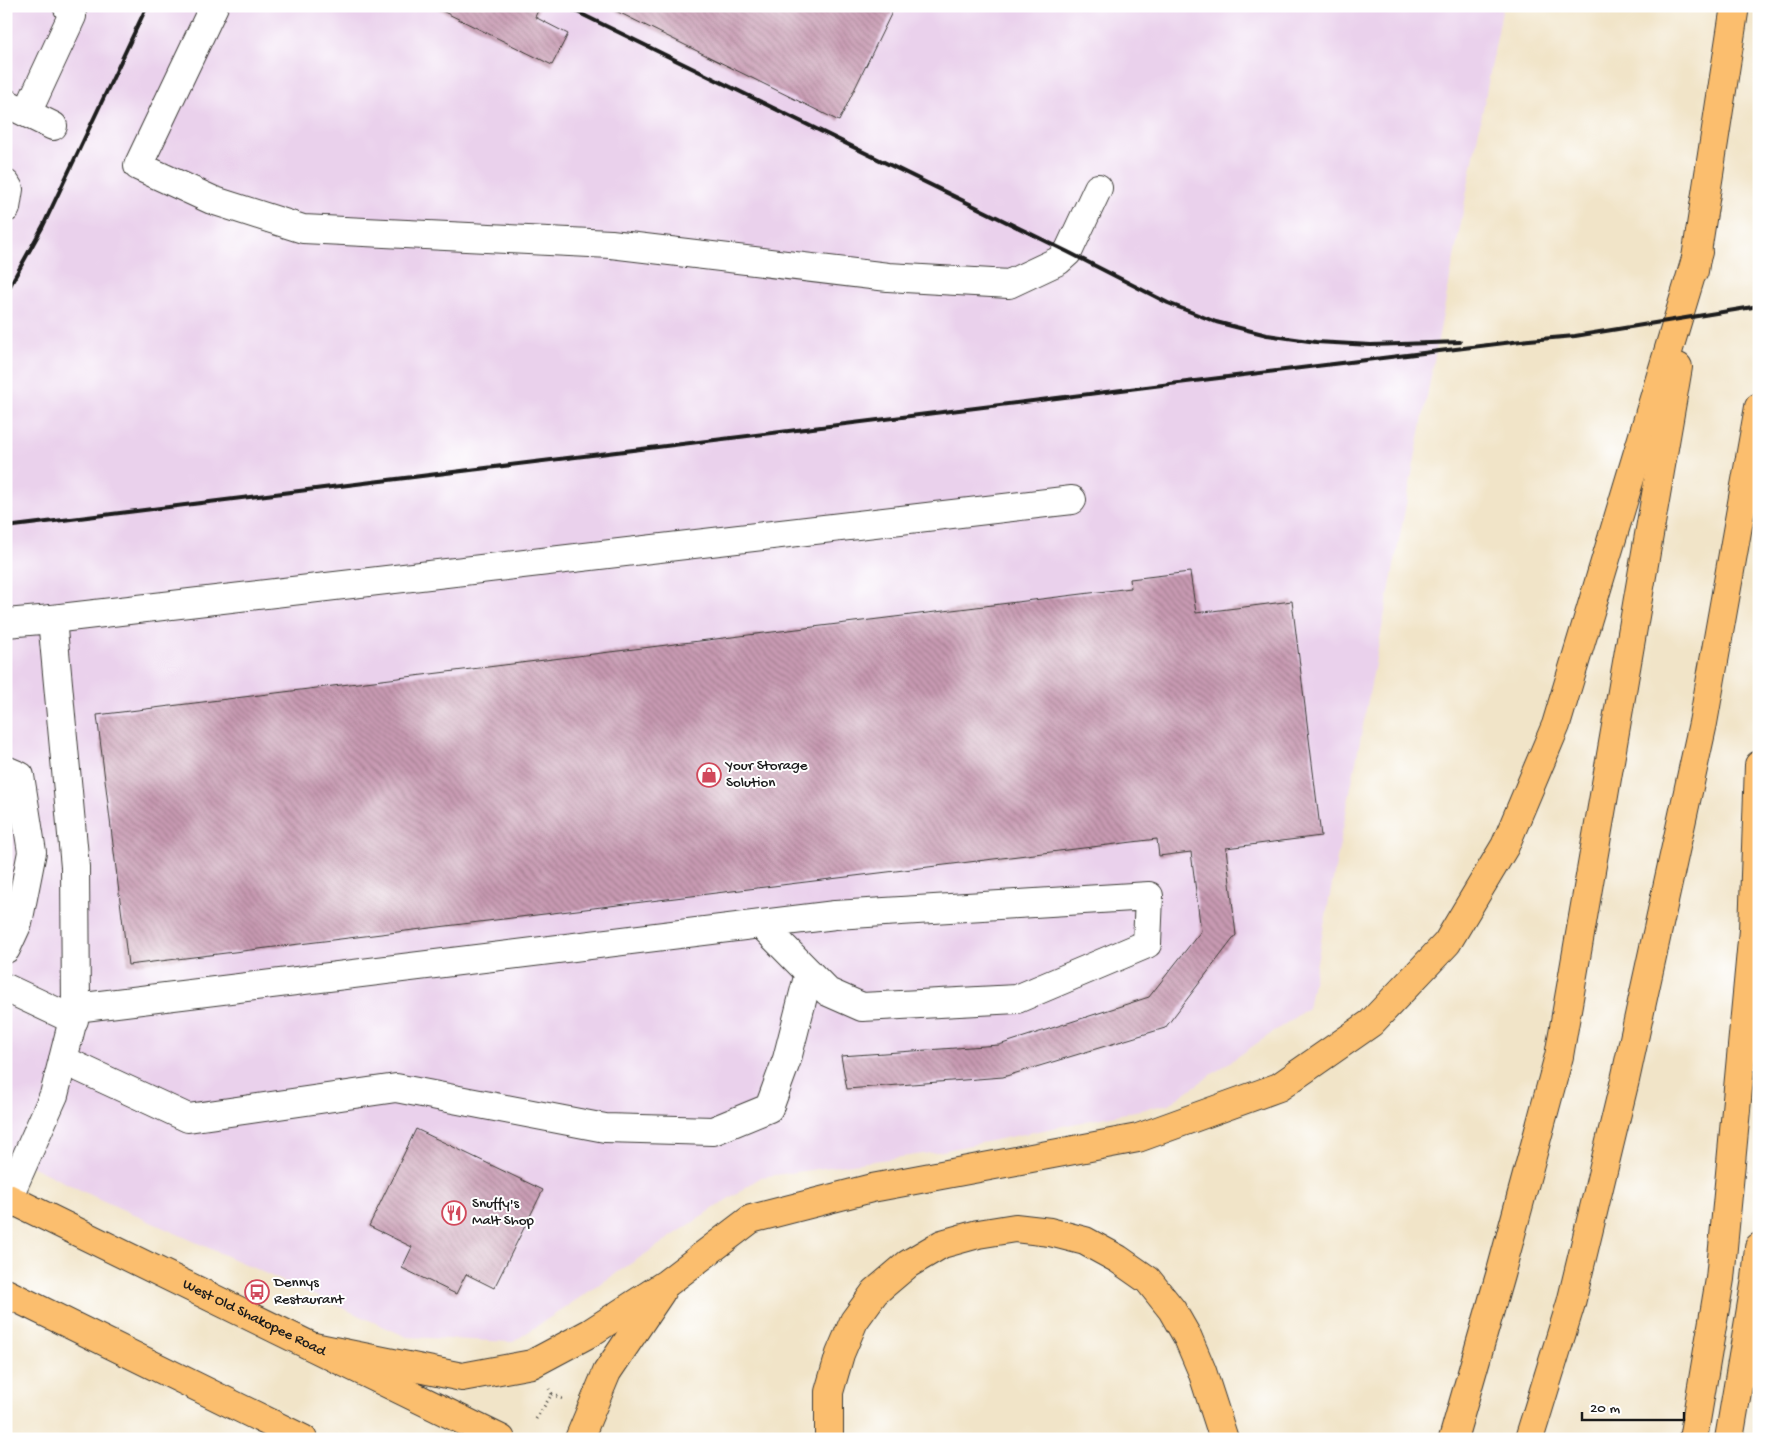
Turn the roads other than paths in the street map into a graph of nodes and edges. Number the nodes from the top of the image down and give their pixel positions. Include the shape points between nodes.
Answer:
1 (67, 6) edge
2 (214, 6) edge
3 (1735, 6) edge
4 (12, 106) edge
5 (53, 126) dead end
6 (6, 184) edge
7 (1098, 188) dead end
8 (6, 208) edge
9 (1698, 252) junction
10 (1759, 407) edge
11 (1072, 500) dead end
12 (52, 619) junction
13 (6, 623) edge
14 (1759, 765) edge
15 (6, 770) edge
16 (761, 924) junction
17 (1752, 930) junction
18 (7, 944) edge
19 (809, 973) junction
20 (6, 988) edge
21 (75, 1014) junction
22 (1759, 1036) edge
23 (63, 1060) junction
24 (7, 1199) edge
25 (1759, 1247) edge
26 (667, 1283) junction
27 (6, 1293) edge
28 (314, 1348) junction
29 (304, 1439) edge
30 (502, 1439) edge
31 (579, 1439) edge
32 (829, 1439) edge
33 (1224, 1439) edge
34 (1453, 1439) edge
35 (1529, 1439) edge
36 (1693, 1439) edge
37 (1729, 1439) edge

1 - 4 street via 72,16
2 - 7 street via 138,166 212,200 303,229 611,244 888,277 1009,284 1058,261 1068,252
3 - 9 main road
4 - 5 street
6 - 8 street via 9,189
9 - 26 main road via 1556,725 1509,837 1447,943 1371,1023 1279,1087 1138,1138 872,1188 751,1219
9 - 34 main road via 1559,1056
10 - 35 main road via 1703,723 1625,1080 1570,1303
11 - 12 street
12 - 13 street
12 - 21 street via 75,867
14 - 17 main road
15 - 18 street via 20,776 32,852 18,924
16 - 19 street
16 - 19 street via 834,915 1148,896 1147,944 1018,999 862,1007 828,992
16 - 21 street
17 - 22 main road
17 - 36 main road via 1720,1279
19 - 23 street via 787,1059 769,1108 713,1131 605,1128 396,1088 188,1118
20 - 21 street
21 - 23 street
23 - 24 street via 54,1095
24 - 28 main road, West Old Shakopee Road
25 - 37 main road
26 - 28 main road via 590,1333 532,1364 462,1377
26 - 31 main road via 607,1372
27 - 29 main road
28 - 30 main road, West Old Shakopee Road
32 - 33 main road via 829,1392 840,1354 854,1321 876,1292 908,1264 942,1244 1015,1228 1050,1232 1084,1241 1148,1280 1172,1310 1188,1338

